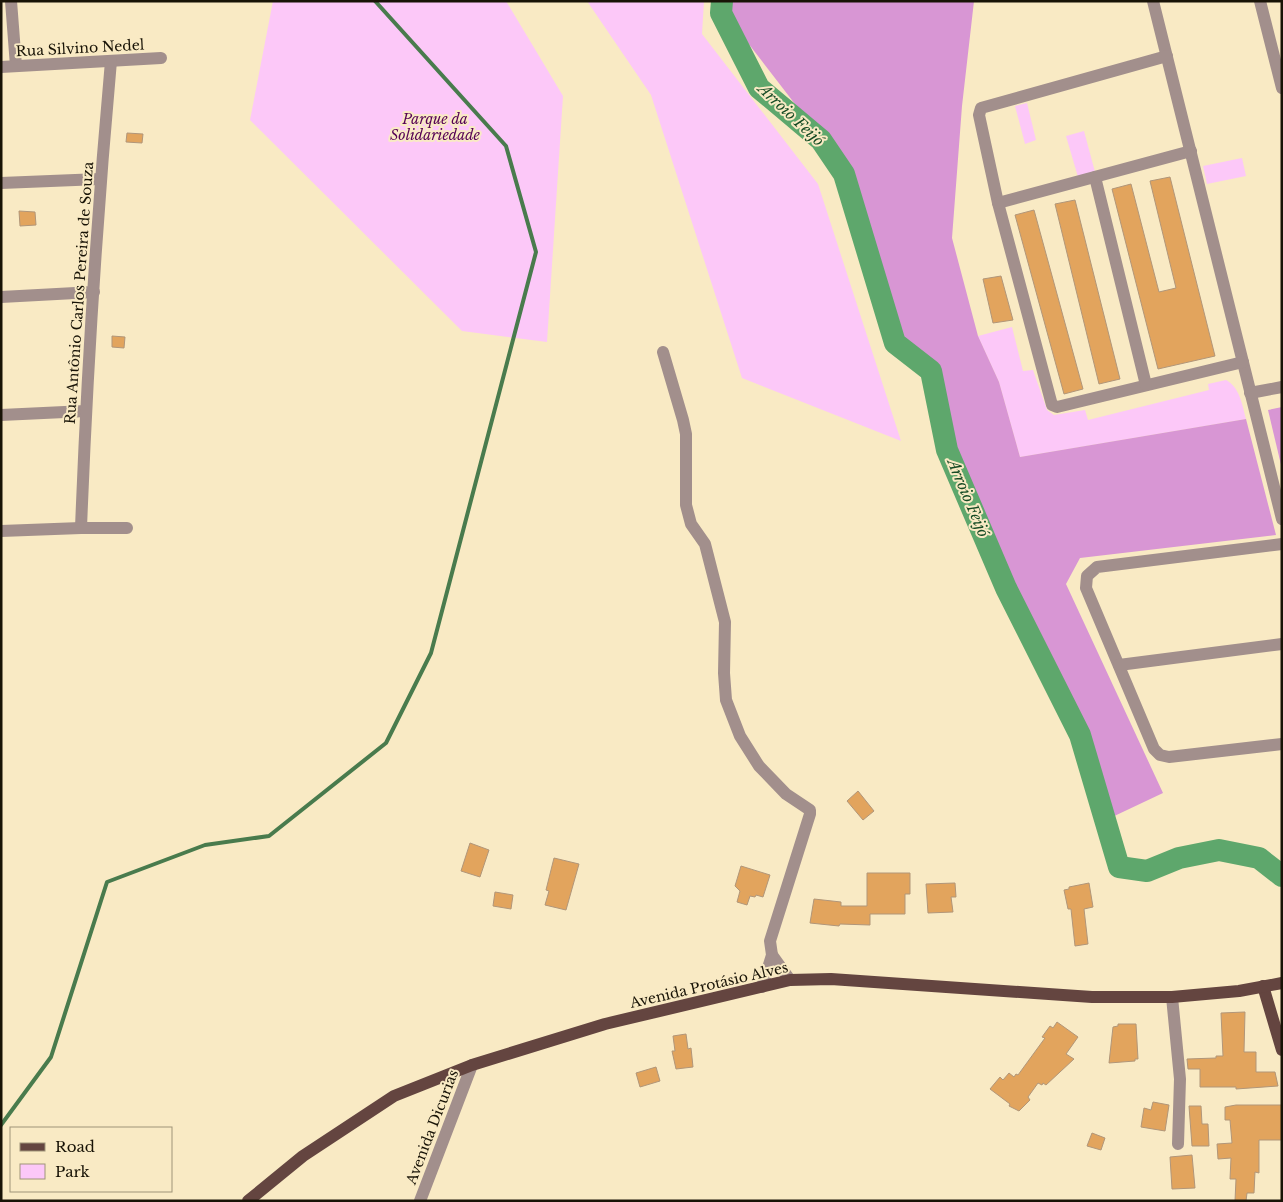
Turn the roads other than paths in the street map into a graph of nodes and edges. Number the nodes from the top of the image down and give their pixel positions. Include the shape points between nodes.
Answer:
1 (11, 1) edge
2 (1153, 1) edge
3 (1260, 1) edge
4 (1167, 56) junction
5 (161, 58) dead end
6 (111, 61) junction
7 (16, 66) junction
8 (1, 67) edge
9 (1282, 88) edge
10 (1191, 151) junction
11 (1095, 177) junction
12 (100, 179) junction
13 (1, 183) edge
14 (998, 203) junction
15 (94, 292) junction
16 (1, 297) edge
17 (663, 352) dead end
18 (1243, 362) junction
19 (1146, 385) junction
20 (1282, 387) edge
21 (1250, 393) junction
22 (86, 411) junction
23 (1, 415) edge
24 (1282, 520) edge
25 (81, 528) junction
26 (127, 528) dead end
27 (1, 531) edge
28 (1282, 544) edge
29 (1282, 644) edge
30 (1119, 665) junction
31 (1282, 744) edge
32 (772, 955) junction
33 (790, 980) junction
34 (1282, 983) edge
35 (1263, 986) junction
36 (762, 987) junction
37 (1172, 997) junction
38 (1282, 1050) edge
39 (472, 1065) junction
40 (1178, 1144) dead end
41 (248, 1201) edge
42 (420, 1201) edge

1 - 7 street
2 - 4 street
3 - 9 street
4 - 10 street
4 - 14 street via 981,108 979,115
5 - 6 street, Rua Silvino Nedel
6 - 7 street, Rua Silvino Nedel
6 - 12 street, Rua Antônio Carlos Pereira de Souza
7 - 8 street, Rua Silvino Nedel
10 - 11 street
10 - 18 street
11 - 14 street
11 - 19 street
12 - 13 street
12 - 15 street, Rua Antônio Carlos Pereira de Souza
14 - 19 street via 1052,405 1057,407
15 - 16 street
15 - 22 street, Rua Antônio Carlos Pereira de Souza
17 - 32 street via 684,427 686,505 691,524 705,544 725,622 726,700 740,736 758,766 786,794 810,810 770,941
18 - 19 street
18 - 21 street
20 - 21 street
21 - 24 street
22 - 23 street
22 - 25 street, Rua Antônio Carlos Pereira de Souza
25 - 26 street
25 - 27 street
28 - 30 street via 1097,567 1087,576 1086,588
29 - 30 street
30 - 31 street via 1154,749 1160,755 1169,757
32 - 33 street
32 - 36 street
33 - 36 main road, Avenida Protásio Alves
33 - 37 main road, Avenida Protásio Alves via 831,979 1092,997
34 - 35 main road, Avenida Protásio Alves
35 - 37 main road, Avenida Protásio Alves
35 - 38 main road
36 - 39 main road, Avenida Protásio Alves via 605,1024
37 - 40 street via 1180,1079
39 - 41 main road, Avenida Protásio Alves via 394,1096 303,1156
39 - 42 street, Avenida Dicurias

